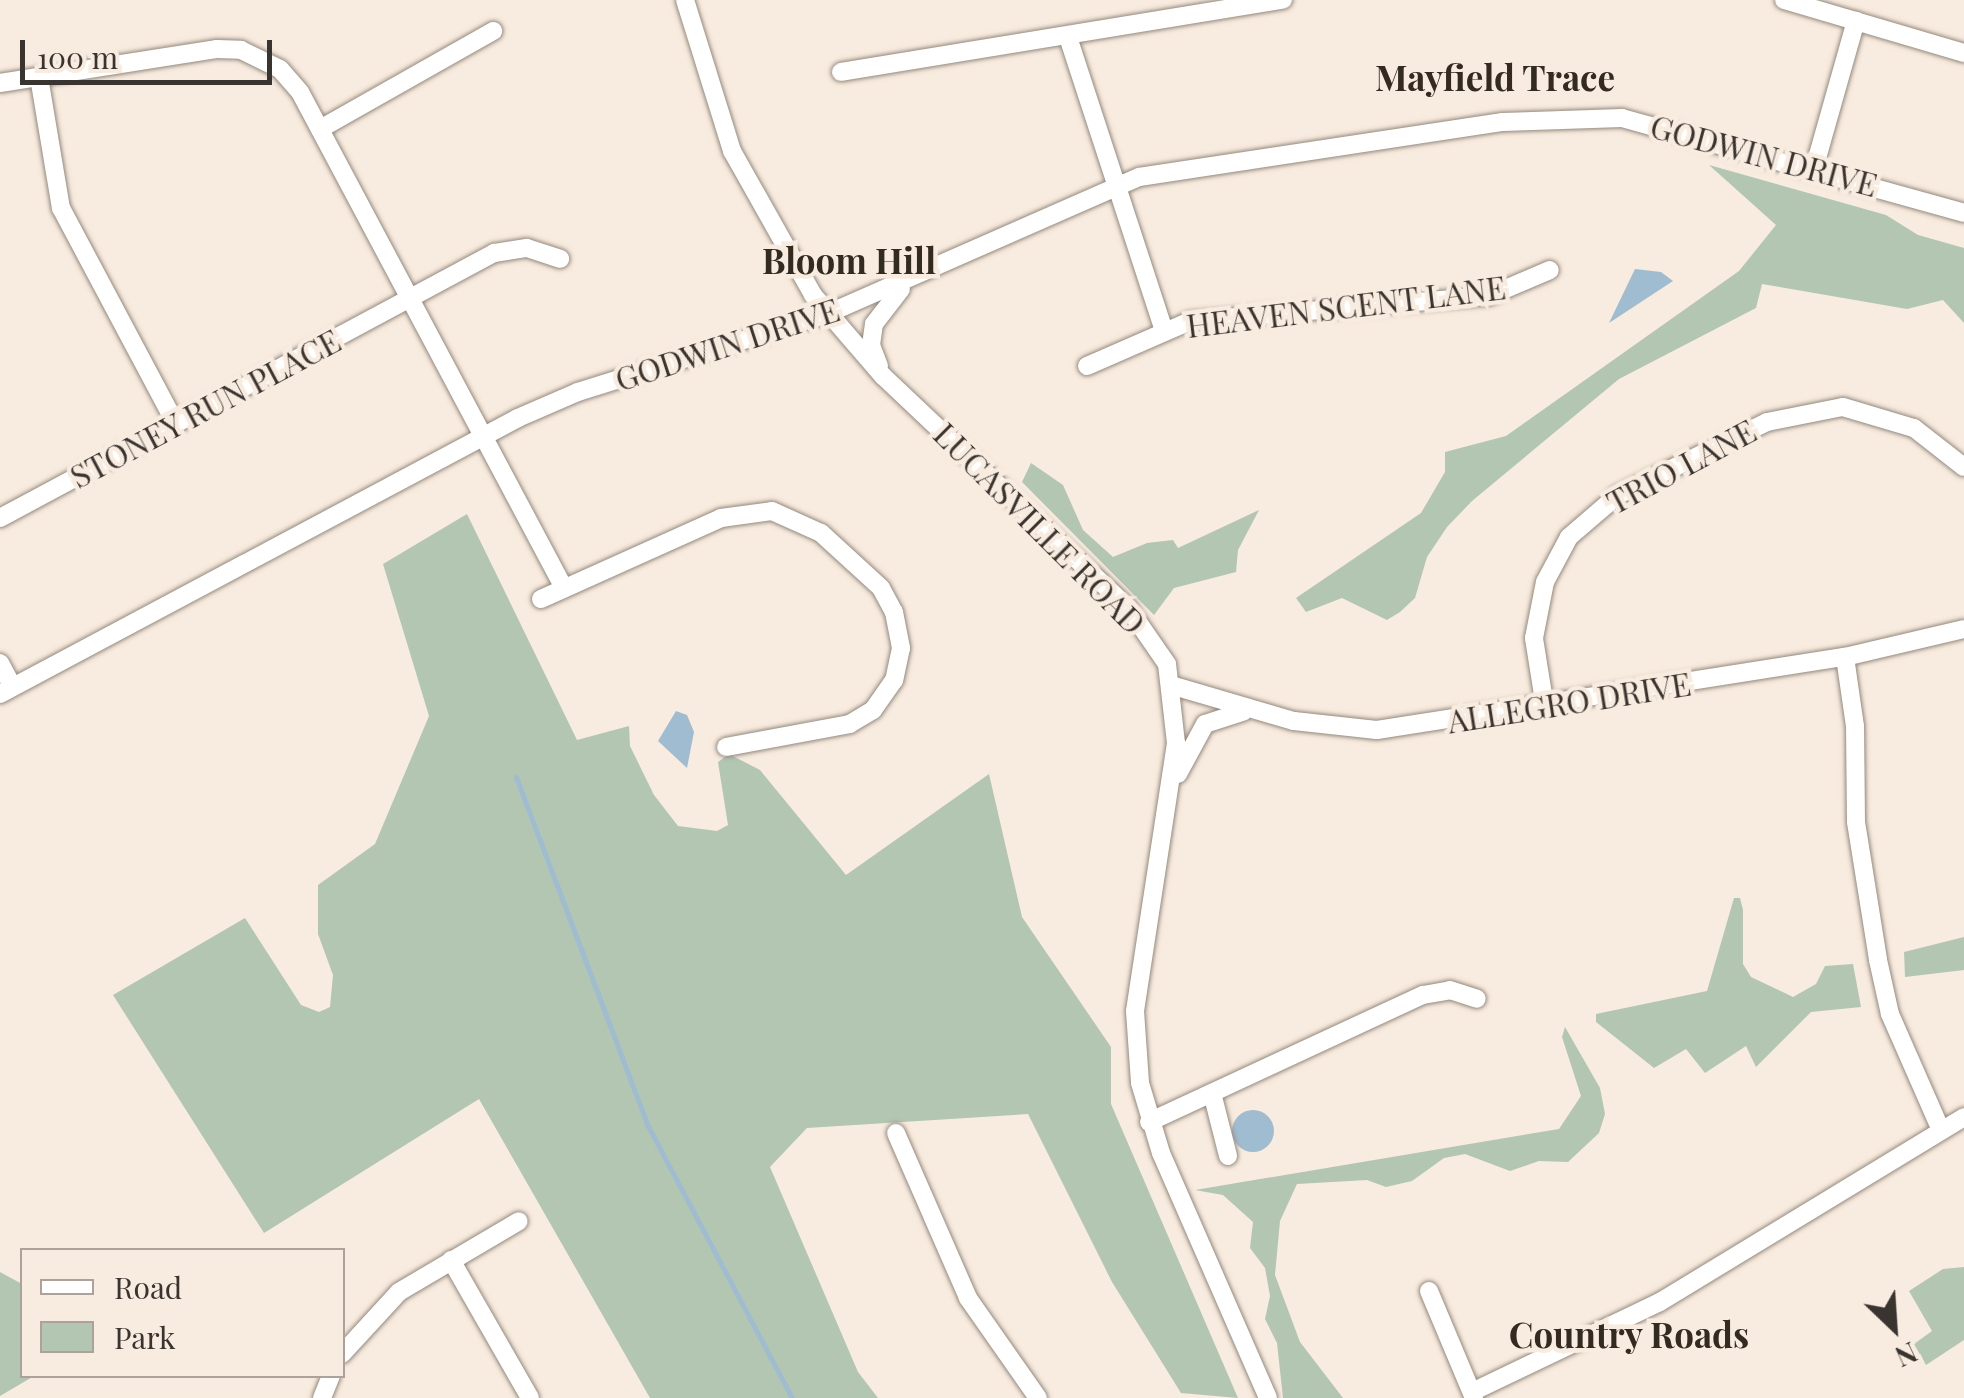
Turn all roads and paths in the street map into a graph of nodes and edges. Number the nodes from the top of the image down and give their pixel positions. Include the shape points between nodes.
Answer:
1 (686, 0) edge
2 (1283, 0) edge
3 (1784, 0) edge
4 (1856, 21) junction
5 (494, 31) dead end
6 (1068, 37) junction
7 (1964, 53) edge
8 (841, 72) dead end
9 (39, 77) junction
10 (0, 83) edge
11 (320, 129) junction
12 (1814, 169) junction
13 (1112, 185) junction
14 (1964, 213) edge
15 (560, 260) dead end
16 (1550, 270) dead end
17 (925, 273) junction
18 (411, 298) junction
19 (827, 314) junction
20 (1164, 328) junction
21 (1087, 366) dead end
22 (883, 376) junction
23 (176, 424) junction
24 (485, 435) junction
25 (1964, 467) edge
26 (0, 518) edge
27 (564, 588) junction
28 (541, 599) dead end
29 (1964, 629) edge
30 (1844, 658) junction
31 (0, 662) edge
32 (1174, 686) junction
33 (7, 691) edge
34 (1544, 707) junction
35 (1249, 711) junction
36 (726, 747) dead end
37 (1170, 793) junction
38 (1478, 999) dead end
39 (1212, 1093) junction
40 (1964, 1117) edge
41 (1149, 1122) junction
42 (1940, 1128) junction
43 (896, 1133) dead end
44 (1228, 1156) dead end
45 (519, 1221) dead end
46 (451, 1260) junction
47 (1429, 1291) dead end
48 (345, 1351) edge
49 (1473, 1395) edge
50 (530, 1398) edge
51 (1038, 1398) edge
52 (1268, 1398) edge

1 - 19 street, LUCASVILLE ROAD via 732,152 782,250
2 - 6 street
3 - 4 street
4 - 7 street
4 - 12 street
5 - 11 street
6 - 8 street
6 - 13 street
9 - 10 street
9 - 11 street via 241,50 291,79
9 - 23 street via 60,208
11 - 18 street
12 - 13 street, GODWIN DRIVE via 1664,125 1586,116 1175,168
12 - 14 street, GODWIN DRIVE
13 - 17 street, GODWIN DRIVE
13 - 20 street
15 - 18 street, STONEY RUN PLACE via 527,248 502,249
16 - 20 street, HEAVEN SCENT LANE via 1489,296
17 - 19 street, GODWIN DRIVE
17 - 22 street via 891,296 876,317 871,346
18 - 23 street, STONEY RUN PLACE
18 - 24 street
19 - 22 street, LUCASVILLE ROAD
19 - 24 street, GODWIN DRIVE via 578,392
20 - 21 street, HEAVEN SCENT LANE
22 - 32 street, LUCASVILLE ROAD via 1129,609 1162,654
23 - 26 street, STONEY RUN PLACE
24 - 27 street
24 - 33 street, GODWIN DRIVE
25 - 34 street, TRIO LANE via 1914,428 1843,408 1767,422 1618,495 1569,538 1545,582 1534,638
27 - 28 street
27 - 36 street via 721,518 772,511 798,520 881,588 901,638 886,695 862,718 821,732
29 - 30 street, ALLEGRO DRIVE
30 - 34 street, ALLEGRO DRIVE
30 - 42 street via 1855,726 1856,822 1878,960 1890,1014
31 - 33 street
32 - 35 street, ALLEGRO DRIVE
32 - 37 street, LUCASVILLE ROAD
34 - 35 street, ALLEGRO DRIVE via 1377,730
35 - 37 street via 1206,724
37 - 41 street, LUCASVILLE ROAD via 1136,1011
38 - 39 street via 1450,990 1423,995
39 - 41 street
39 - 44 street
40 - 42 street
41 - 52 street, LUCASVILLE ROAD
42 - 49 street via 1660,1302
43 - 51 street via 968,1298
45 - 46 street
46 - 48 street via 399,1292
46 - 50 street
47 - 49 street

